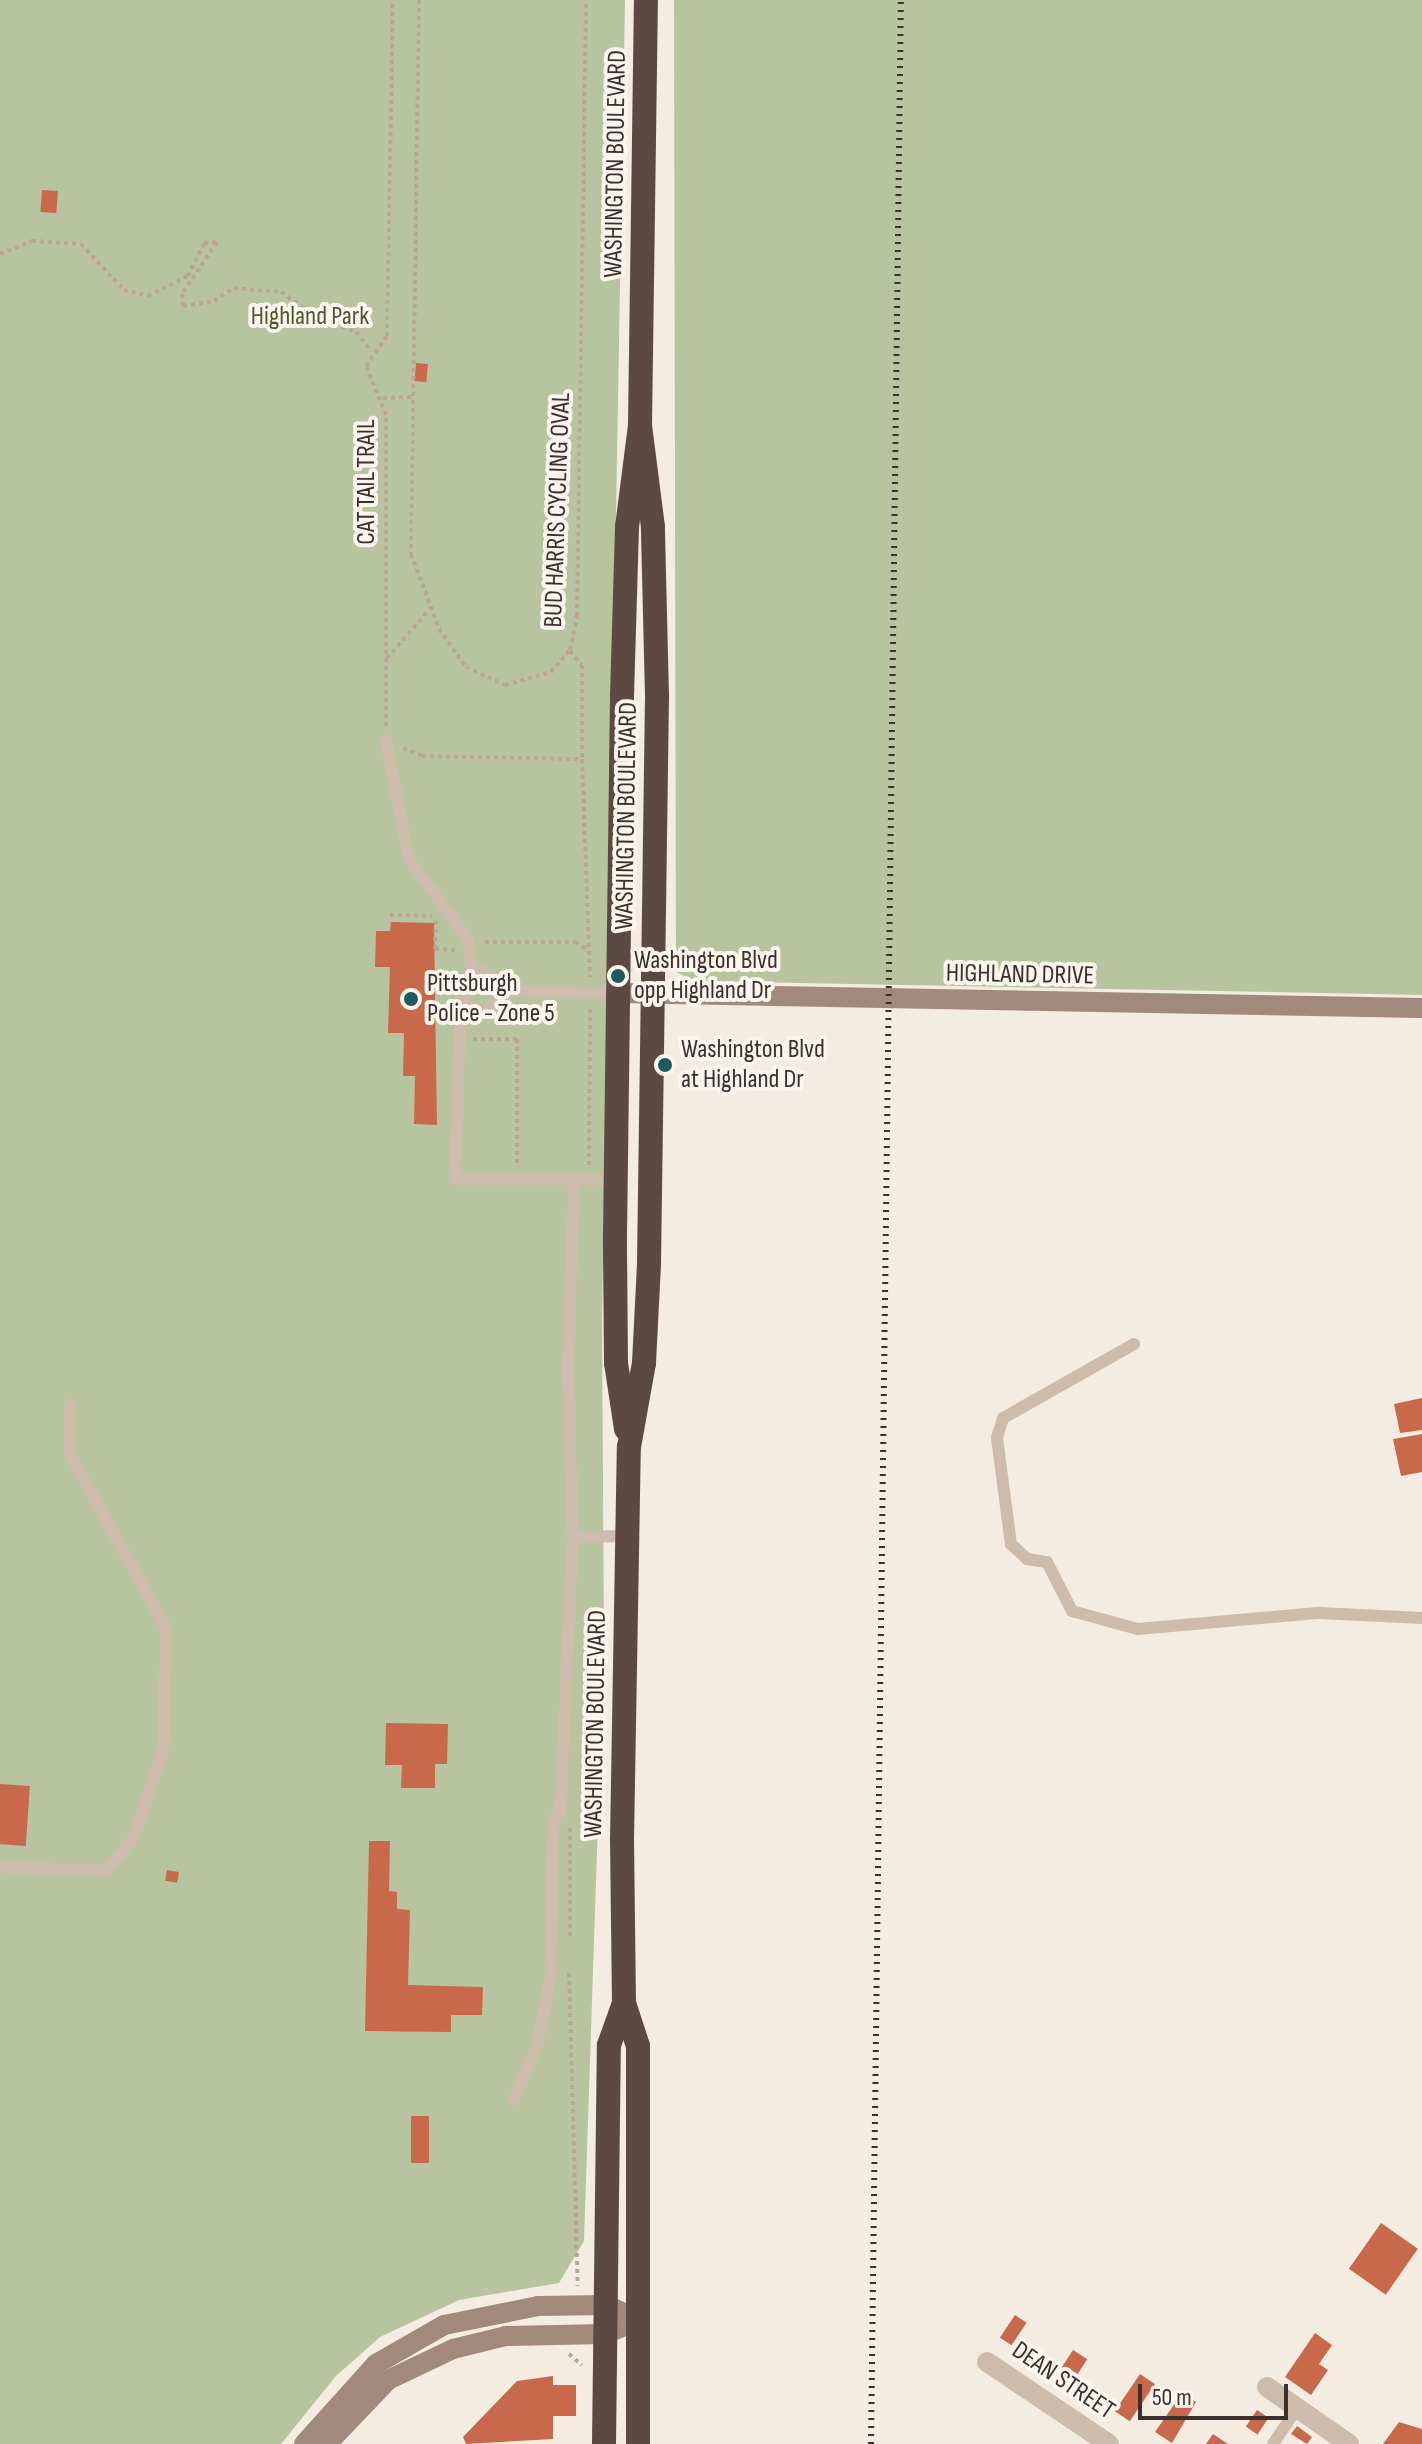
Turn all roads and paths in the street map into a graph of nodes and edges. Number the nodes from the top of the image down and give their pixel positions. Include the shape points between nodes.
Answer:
1 (393, 0) edge
2 (419, 0) edge
3 (586, 0) edge
4 (646, 0) edge
5 (0, 254) edge
6 (371, 351) junction
7 (413, 397) junction
8 (383, 398) junction
9 (640, 425) junction
10 (428, 611) junction
11 (570, 650) junction
12 (385, 660) junction
13 (386, 740) joint
14 (422, 756) dead end
15 (582, 760) junction
16 (390, 915) dead end
17 (476, 946) dead end
18 (589, 950) junction
19 (602, 950) dead end
20 (445, 952) dead end
21 (472, 974) junction
22 (499, 991) junction
23 (591, 993) junction
24 (618, 993) junction
25 (653, 994) junction
26 (469, 1007) junction
27 (1422, 1008) edge
28 (470, 1035) dead end
29 (517, 1166) dead end
30 (574, 1179) junction
31 (589, 1179) junction
32 (615, 1179) junction
33 (1134, 1344) dead end
34 (70, 1404) dead end
35 (629, 1447) junction
36 (627, 1536) junction
37 (573, 1537) junction
38 (1422, 1618) edge
39 (571, 1827) dead end
40 (0, 1867) edge
41 (569, 1948) dead end
42 (569, 1963) dead end
43 (624, 2003) junction
44 (514, 2100) dead end
45 (579, 2305) junction
46 (606, 2305) junction
47 (639, 2320) junction
48 (581, 2334) junction
49 (605, 2334) junction
50 (555, 2350) dead end
51 (987, 2362) dead end
52 (1267, 2387) dead end
53 (1297, 2408) junction
54 (304, 2444) edge
55 (327, 2444) edge
56 (604, 2444) edge
57 (638, 2444) edge
58 (1109, 2444) edge
59 (1273, 2444) edge
60 (1349, 2444) edge

1 - 6 path via 387,336
2 - 7 path, BUD HARRIS CYCLING OVAL
3 - 11 path, BUD HARRIS CYCLING OVAL via 577,601
4 - 9 highway, WASHINGTON BOULEVARD
5 - 6 path via 32,241 81,244 94,266 124,290 148,296 188,276 204,243 217,242 182,294 183,306 214,301 234,288 281,292 319,319 356,332
6 - 8 path, CAT TAIL TRAIL via 367,378
7 - 8 path
7 - 10 path, BUD HARRIS CYCLING OVAL via 411,554
8 - 12 path, CAT TAIL TRAIL
9 - 24 highway, WASHINGTON BOULEVARD via 627,527
9 - 25 highway, WASHINGTON BOULEVARD via 654,558
10 - 11 path, BUD HARRIS CYCLING OVAL via 466,667 490,682 537,681
10 - 12 path
11 - 15 path via 582,665
12 - 13 path, CAT TAIL TRAIL
13 - 21 lane via 409,859 468,939
14 - 15 path
15 - 18 path
16 - 20 path via 434,918 435,949
17 - 18 path via 575,942
18 - 19 path
18 - 23 path
21 - 22 lane via 490,975
21 - 26 lane via 461,986
22 - 23 lane
22 - 26 lane via 491,1007
23 - 24 lane
23 - 31 path
24 - 25 street, HIGHLAND DRIVE
24 - 32 highway, WASHINGTON BOULEVARD
25 - 27 street, HIGHLAND DRIVE
25 - 35 highway, WASHINGTON BOULEVARD via 644,1363
26 - 30 lane via 460,1027 455,1179
28 - 29 path via 517,1039
30 - 31 lane
30 - 37 lane via 568,1370
31 - 32 lane
32 - 35 highway, WASHINGTON BOULEVARD via 616,1363
33 - 38 lane via 1003,1418 997,1438 1011,1544 1027,1559 1047,1562 1072,1611 1138,1629 1319,1613
34 - 40 lane via 70,1454 166,1628 163,1750 134,1837 106,1871
35 - 36 highway, WASHINGTON BOULEVARD
36 - 37 lane
36 - 43 highway, WASHINGTON BOULEVARD
37 - 44 lane via 560,1812 553,1820 551,1975 537,2046
39 - 41 path
42 - 45 path
43 - 46 highway, WASHINGTON BOULEVARD via 609,2045
43 - 47 highway, WASHINGTON BOULEVARD via 638,2046
45 - 46 street
45 - 54 street via 484,2312 408,2341 349,2388
46 - 47 street
46 - 49 highway, WASHINGTON BOULEVARD
47 - 49 street
47 - 57 highway, WASHINGTON BOULEVARD
48 - 49 street
48 - 50 path via 582,2365
48 - 55 street via 506,2336 437,2356 375,2390
49 - 56 highway, WASHINGTON BOULEVARD
51 - 58 street, DEAN STREET
52 - 53 street
53 - 59 lane
53 - 60 street

